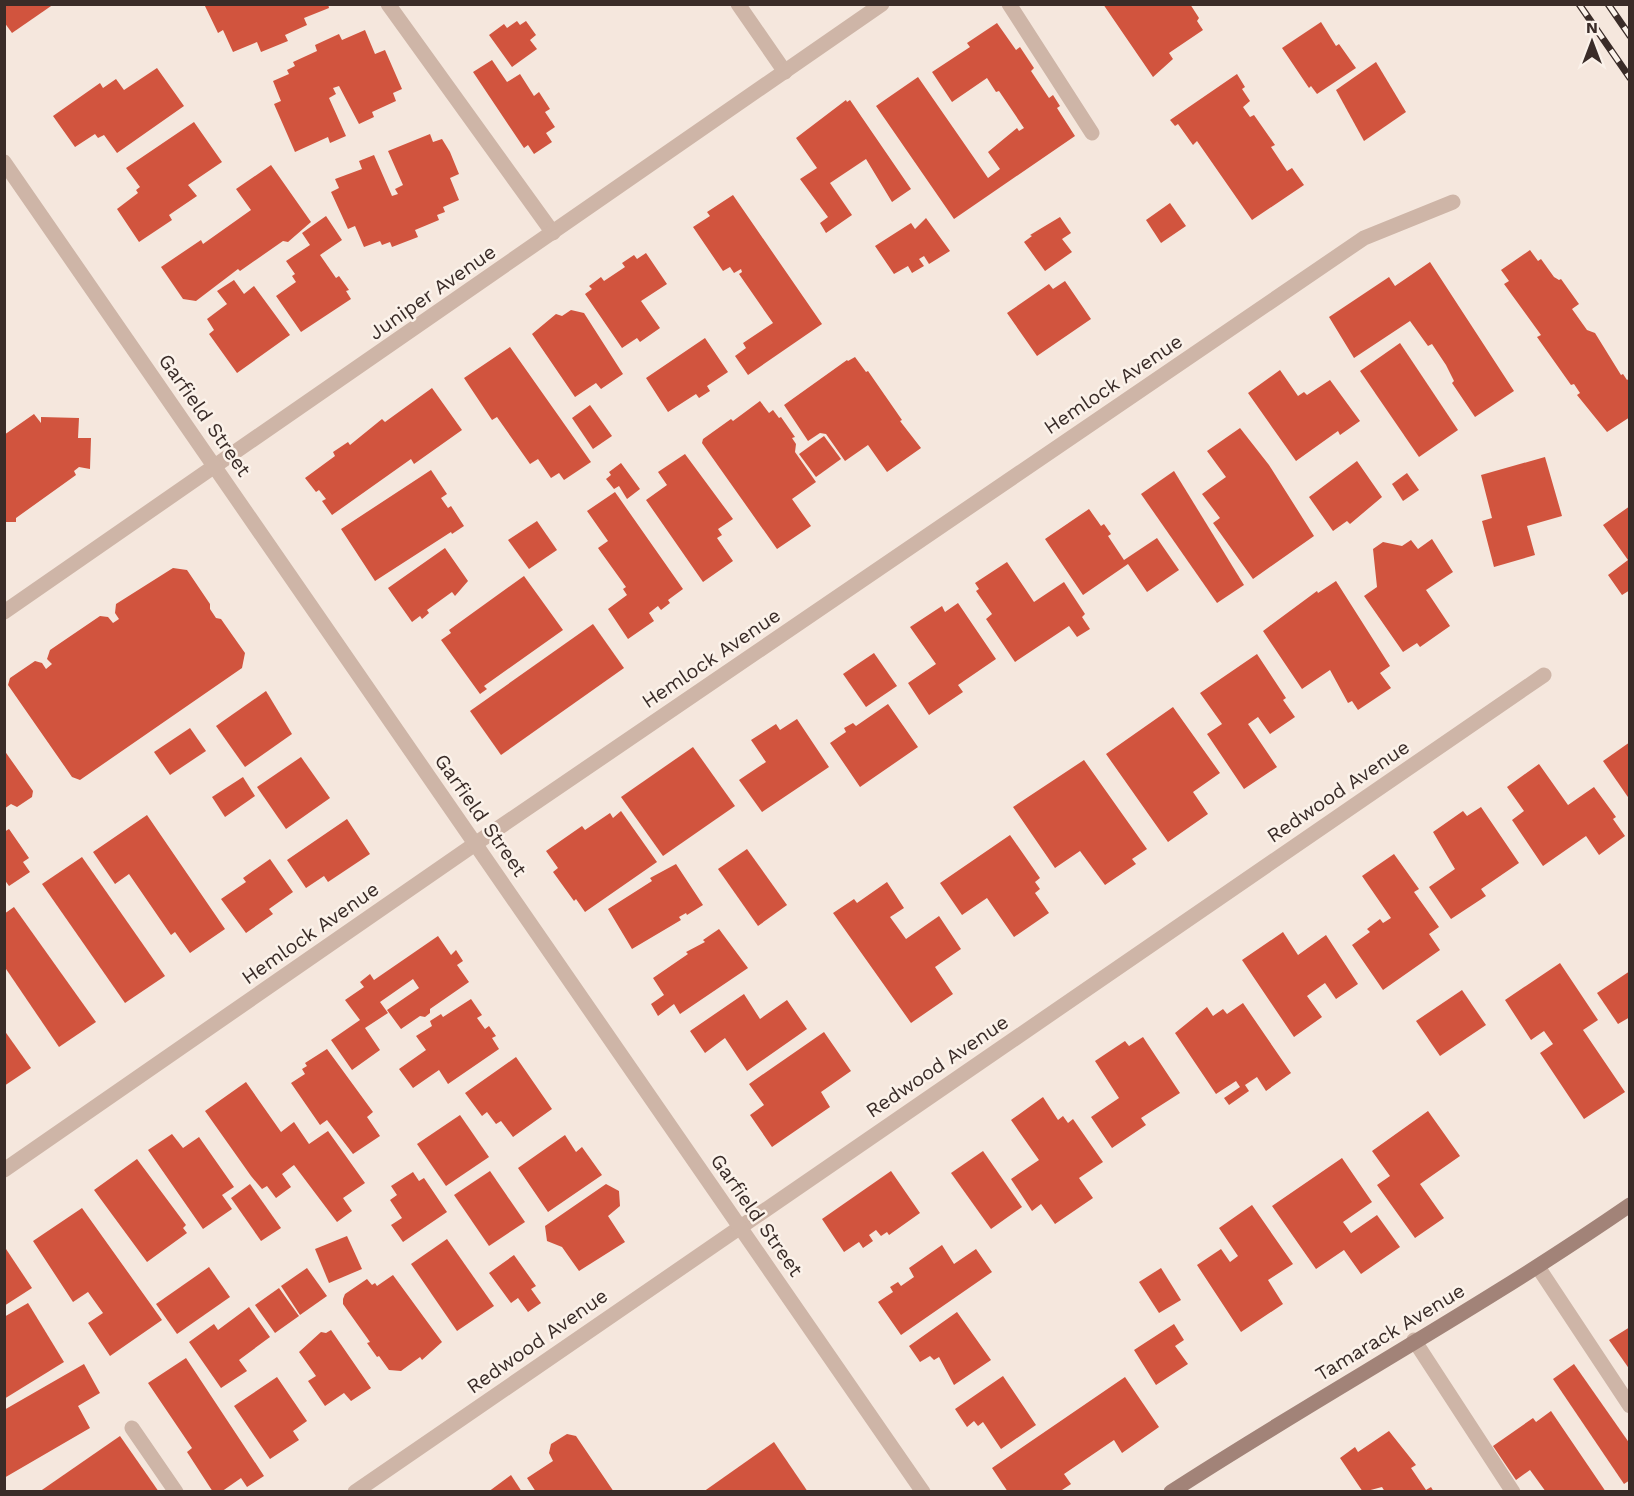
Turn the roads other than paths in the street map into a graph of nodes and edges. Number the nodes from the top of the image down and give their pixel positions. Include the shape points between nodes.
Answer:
1 (388, 4) edge
2 (738, 4) edge
3 (882, 4) edge
4 (1010, 4) edge
5 (786, 72) junction
6 (1092, 133) dead end
7 (4, 162) edge
8 (1453, 202) dead end
9 (553, 233) junction
10 (215, 468) junction
11 (4, 612) edge
12 (1544, 675) dead end
13 (475, 844) junction
14 (4, 1170) edge
15 (1629, 1206) edge
16 (740, 1226) junction
17 (1538, 1267) junction
18 (1414, 1340) junction
19 (1629, 1406) edge
20 (132, 1428) dead end
21 (176, 1491) edge
22 (355, 1491) edge
23 (923, 1491) edge
24 (1171, 1491) edge
25 (1513, 1491) edge

1 - 9 street
2 - 5 street
3 - 5 street, Juniper Avenue
4 - 6 street
5 - 9 street, Juniper Avenue
7 - 10 street, Garfield Street
8 - 13 street, Hemlock Avenue via 1364,238
9 - 10 street, Juniper Avenue
10 - 11 street, Juniper Avenue
10 - 13 street, Garfield Street
12 - 16 street, Redwood Avenue
13 - 14 street, Hemlock Avenue
13 - 16 street, Garfield Street
15 - 17 main road, Tamarack Avenue
16 - 22 street, Redwood Avenue
16 - 23 street, Garfield Street
17 - 18 main road, Tamarack Avenue
17 - 19 street
18 - 24 main road, Tamarack Avenue
18 - 25 street
20 - 21 street

